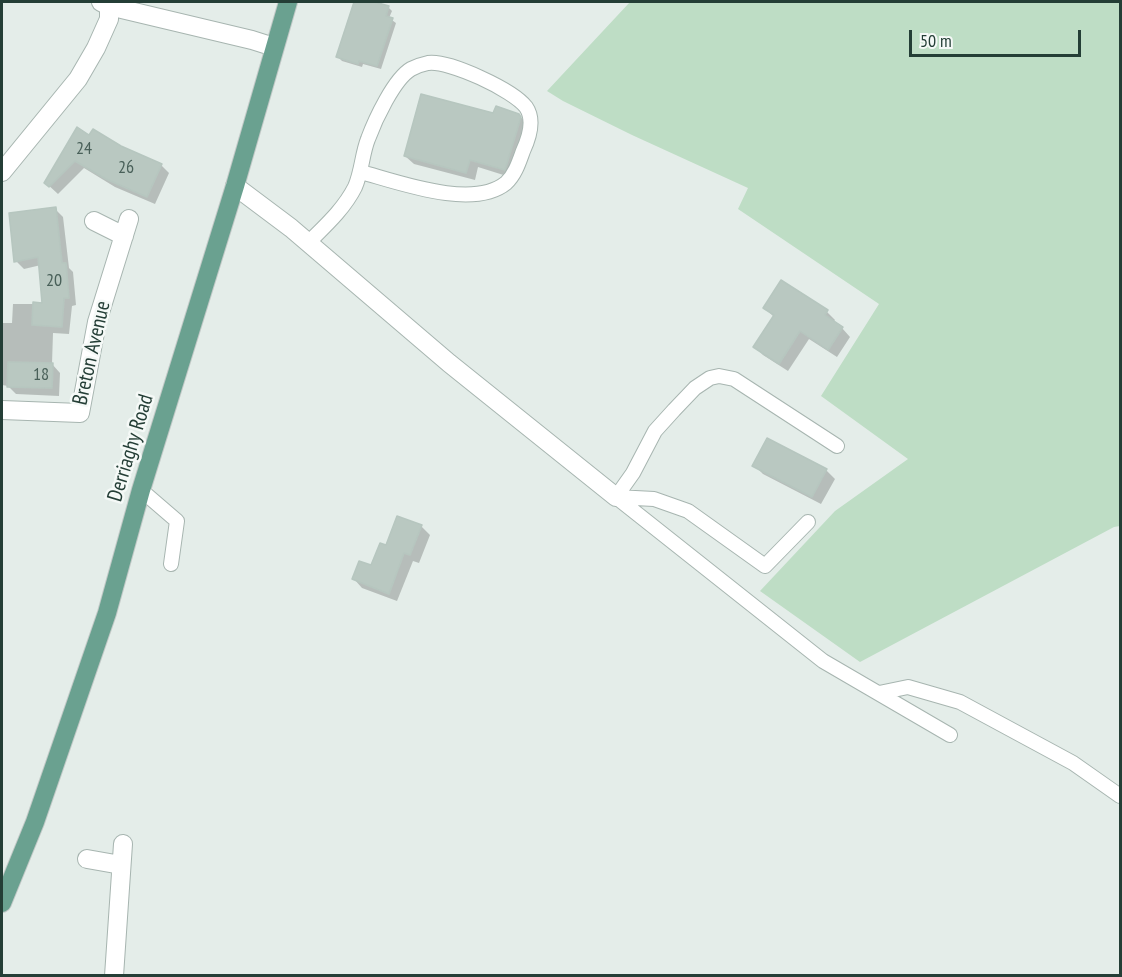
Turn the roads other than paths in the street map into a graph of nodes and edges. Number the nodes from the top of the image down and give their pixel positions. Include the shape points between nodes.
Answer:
1 (288, 2) edge
2 (105, 4) edge
3 (274, 47) junction
4 (2, 172) edge
5 (361, 172) junction
6 (235, 186) junction
7 (94, 221) dead end
8 (308, 243) junction
9 (2, 410) edge
10 (837, 446) dead end
11 (141, 490) junction
12 (616, 497) junction
13 (808, 522) dead end
14 (171, 564) dead end
15 (879, 693) junction
16 (950, 735) dead end
17 (1120, 796) edge
18 (123, 844) dead end
19 (87, 859) dead end
20 (121, 865) junction
21 (2, 903) edge
22 (114, 975) edge

1 - 3 main road, Derriaghy Road
2 - 3 street
2 - 4 street via 109,19 78,79
3 - 6 main road, Derriaghy Road
5 - 5 lane via 368,140 393,89 402,76 421,65 439,64 492,83 515,97 529,112 526,144 513,175 495,189 464,195 439,192
5 - 8 lane via 335,216
6 - 8 street
6 - 11 main road, Derriaghy Road
7 - 9 street, Breton Avenue via 127,227 97,322 80,413
8 - 12 street
10 - 12 lane via 734,379 710,378 695,388 656,431
11 - 14 lane via 177,521
11 - 21 main road, Derriaghy Road via 106,613
12 - 13 lane via 654,499 688,511 765,566
12 - 15 lane via 823,661
15 - 16 lane
15 - 17 lane via 908,687 960,702 1073,763
18 - 20 street
19 - 20 street
20 - 22 street

